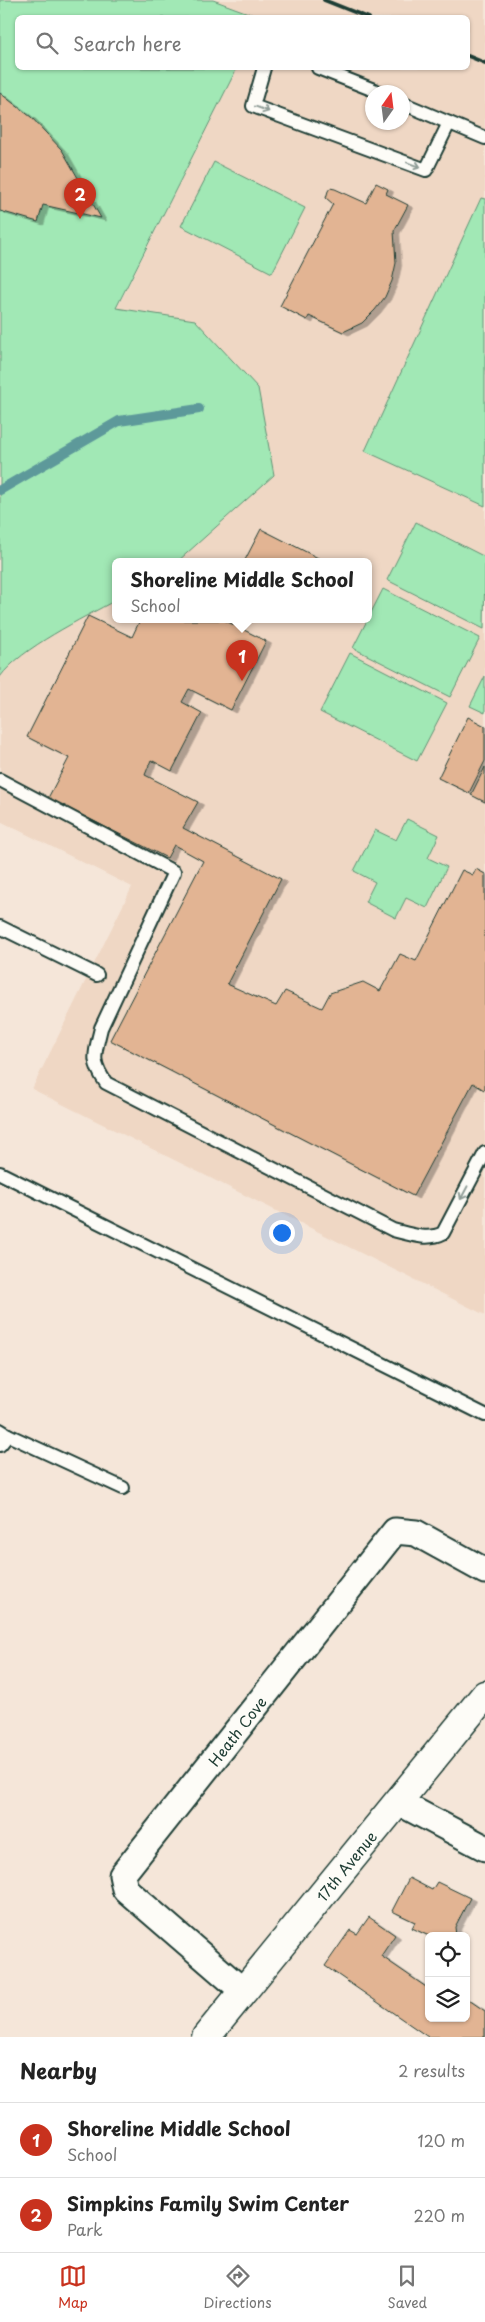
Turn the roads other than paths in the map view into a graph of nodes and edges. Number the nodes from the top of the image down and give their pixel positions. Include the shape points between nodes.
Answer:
1 (263, 70) edge
2 (323, 70) edge
3 (365, 86) edge
4 (410, 106) edge
5 (449, 123) junction
6 (485, 138) edge
7 (0, 780) edge
8 (0, 927) edge
9 (97, 975) dead end
10 (485, 1153) edge
11 (0, 1172) edge
12 (485, 1415) edge
13 (3, 1436) edge
14 (123, 1488) dead end
15 (485, 1571) edge
16 (485, 1694) edge
17 (398, 1802) junction
18 (485, 1848) edge
19 (244, 1992) junction
20 (206, 2037) edge

1 -> 5 lane via 253,106 426,170
2 - 3 lane
4 - 5 lane
5 - 6 lane
10 -> 7 lane via 443,1232 437,1236 420,1236 393,1230 106,1083 96,1068 95,1055 101,1028 174,872
8 - 9 lane
11 - 12 lane
13 - 14 lane
15 - 19 street, Heath Cove via 416,1533 396,1530 122,1876 125,1889
16 - 17 main road, 17th Avenue
17 - 18 street
17 - 19 main road, 17th Avenue
19 - 20 main road, 17th Avenue

